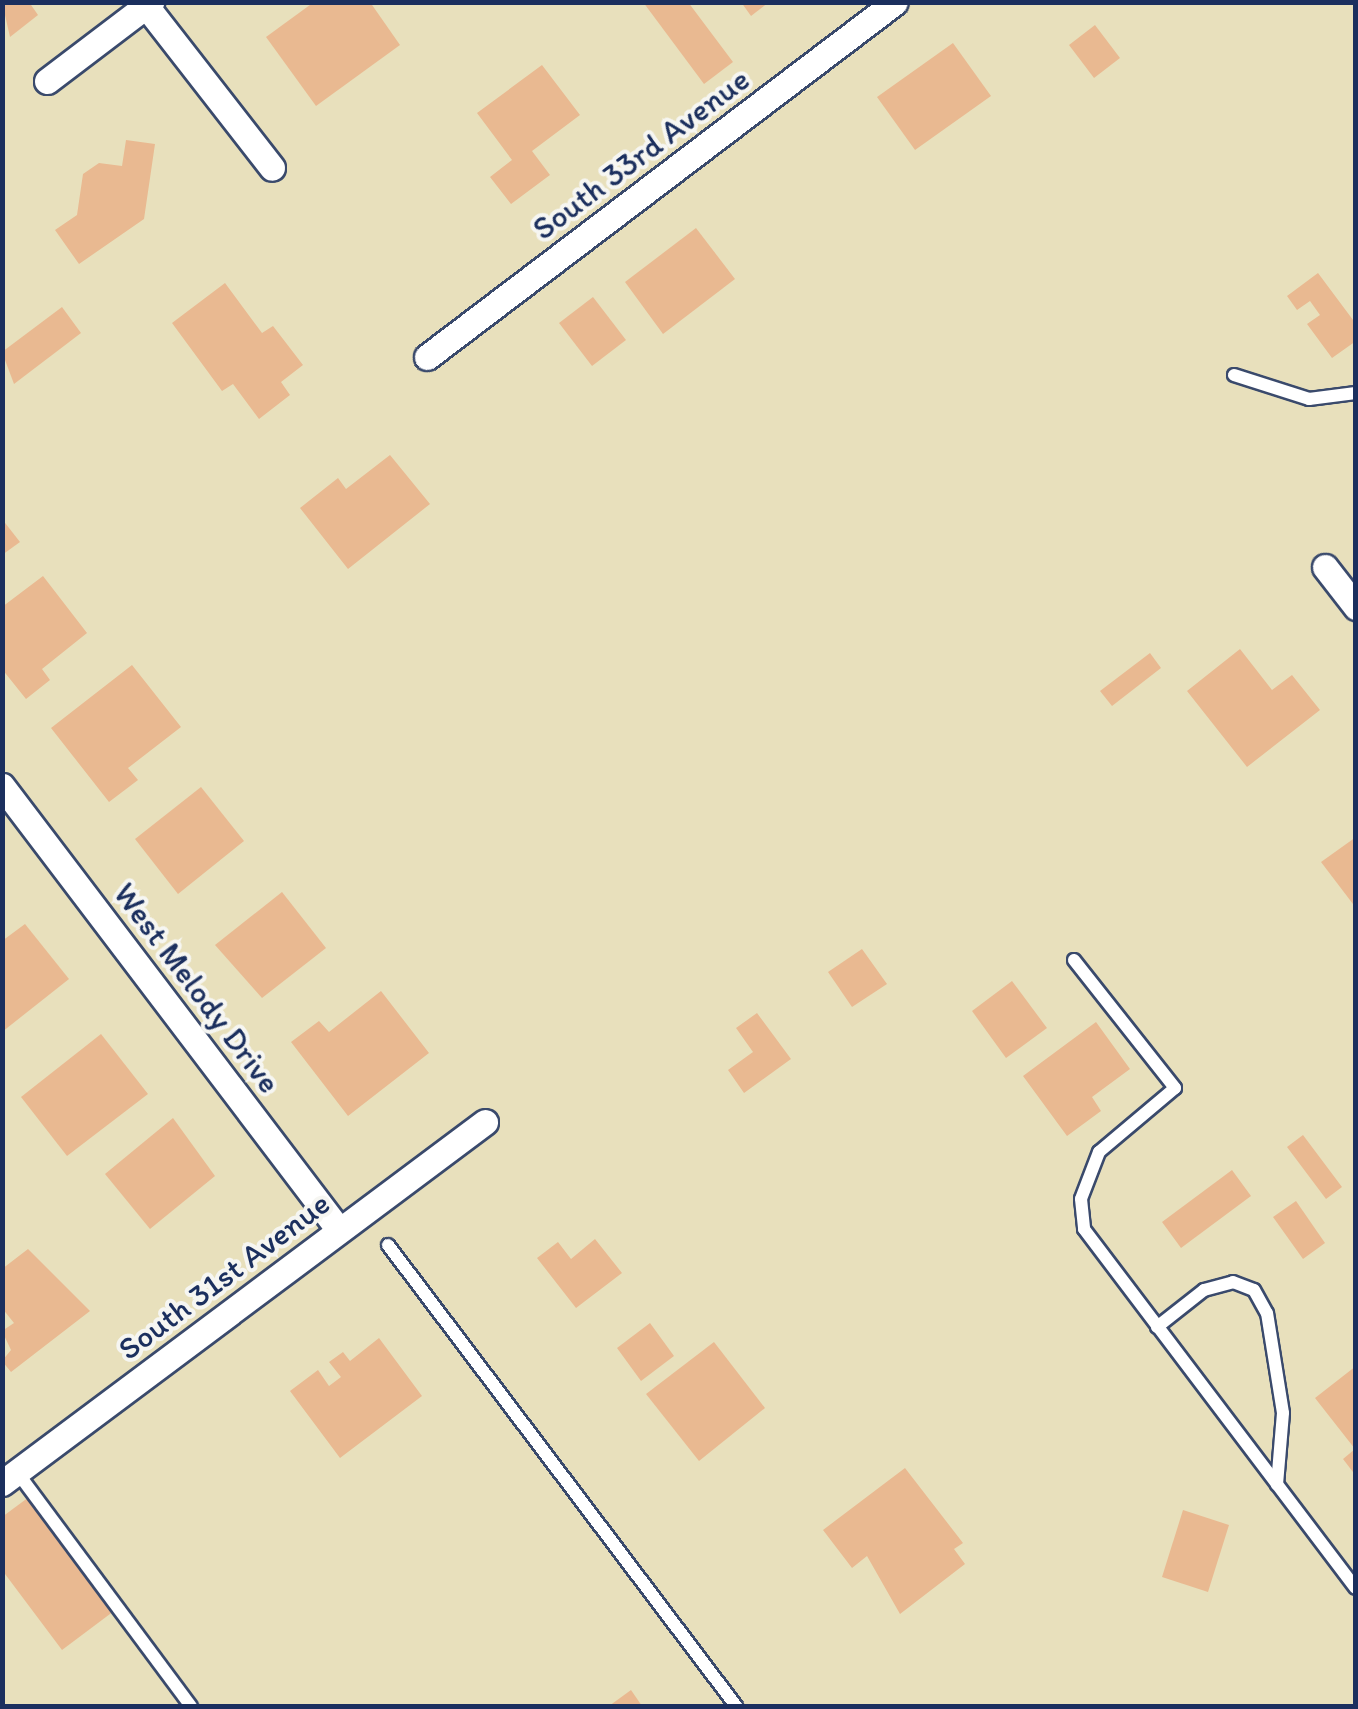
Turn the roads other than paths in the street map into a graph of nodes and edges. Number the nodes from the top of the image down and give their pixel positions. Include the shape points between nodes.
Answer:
1 (895, 2) edge
2 (147, 4) edge
3 (46, 81) dead end
4 (272, 168) dead end
5 (427, 358) dead end
6 (1234, 375) dead end
7 (1356, 393) edge
8 (1325, 567) dead end
9 (1356, 608) edge
10 (2, 786) edge
11 (1074, 960) dead end
12 (485, 1122) dead end
13 (339, 1230) junction
14 (388, 1244) dead end
15 (1157, 1327) junction
16 (10, 1477) edge
17 (1277, 1486) junction
18 (1356, 1588) edge
19 (191, 1706) edge
20 (736, 1706) edge

1 - 5 street, South 33rd Avenue
2 - 3 street
2 - 4 street
6 - 7 lane via 1309,400
8 - 9 street
10 - 13 street, West Melody Drive
11 - 15 lane via 1175,1088 1100,1152 1082,1199 1084,1230
12 - 13 street, South 31st Avenue
13 - 16 street, South 31st Avenue
14 - 20 lane
15 - 17 lane
15 - 17 lane via 1204,1290 1233,1282 1254,1290 1267,1312 1283,1412
16 - 19 lane
17 - 18 lane

